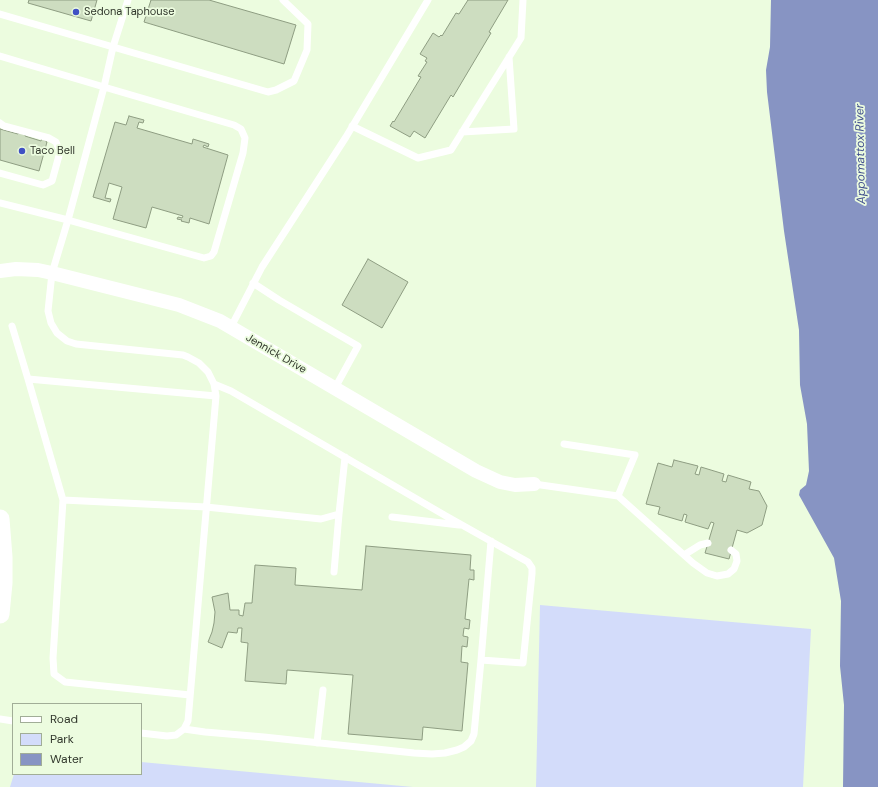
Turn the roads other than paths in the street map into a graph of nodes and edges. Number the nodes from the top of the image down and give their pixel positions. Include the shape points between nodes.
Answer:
1 (128, 0) edge
2 (283, 0) edge
3 (428, 0) edge
4 (523, 0) edge
5 (0, 14) edge
6 (113, 47) junction
7 (0, 56) edge
8 (509, 57) junction
9 (104, 87) junction
10 (0, 124) edge
11 (352, 126) junction
12 (462, 132) junction
13 (0, 173) edge
14 (0, 203) edge
15 (68, 220) junction
16 (0, 271) edge
17 (52, 273) junction
18 (254, 283) junction
19 (12, 326) dead end
20 (231, 327) junction
21 (28, 379) junction
22 (214, 384) junction
23 (335, 388) junction
24 (216, 396) junction
25 (564, 444) dead end
26 (345, 457) junction
27 (534, 484) joint
28 (618, 496) junction
29 (63, 500) junction
30 (206, 507) junction
31 (339, 514) junction
32 (392, 517) dead end
33 (0, 519) edge
34 (463, 526) junction
35 (491, 541) junction
36 (708, 543) dead end
37 (732, 550) dead end
38 (684, 555) junction
39 (2, 557) edge
40 (334, 572) dead end
41 (0, 614) edge
42 (482, 660) junction
43 (323, 690) dead end
44 (190, 695) junction
45 (0, 719) edge
46 (12, 721) edge
47 (184, 729) junction
48 (142, 733) edge
49 (317, 743) junction

1 - 6 lane
2 - 6 lane via 308,24 307,50 294,81 276,90 268,92
3 - 11 lane
4 - 8 lane via 521,38
5 - 6 lane
6 - 9 lane
7 - 9 lane
8 - 12 lane
8 - 12 lane via 514,129
9 - 15 lane
9 - 15 lane via 234,125 241,129 245,138 243,153 211,256 204,258
10 - 13 lane via 49,138 56,142 60,152 52,181 43,185
11 - 12 lane via 418,158 451,150
11 - 18 lane
14 - 15 lane
15 - 17 lane
16 - 17 street, Jennick Drive via 16,269
17 - 20 street, Jennick Drive via 179,305
17 - 22 lane via 48,311 57,333 67,340 76,344 183,355 199,363 208,372
18 - 20 lane
18 - 23 lane via 358,346
19 - 21 lane
20 - 23 street, Jennick Drive
21 - 24 lane
21 - 29 lane
22 - 24 lane
22 - 26 lane via 231,391
23 - 27 street, Jennick Drive via 476,471 500,482 515,485
24 - 30 lane
25 - 28 lane via 635,455
26 - 31 lane
26 - 34 lane
27 - 28 lane
28 - 38 lane
29 - 30 lane
29 - 44 lane via 54,674 65,682
30 - 31 lane via 321,520
30 - 44 lane
31 - 40 lane
32 - 34 lane
33 - 39 main road
34 - 35 lane
35 - 42 lane
35 - 42 lane via 528,562 532,574 523,663
36 - 38 lane
37 - 38 lane via 737,561 734,569 728,574 716,576 707,573
39 - 41 main road
42 - 49 lane via 474,734 464,747 432,754
43 - 49 lane
44 - 47 lane via 188,721
45 - 46 lane
47 - 48 lane via 176,735 168,736
47 - 49 lane

